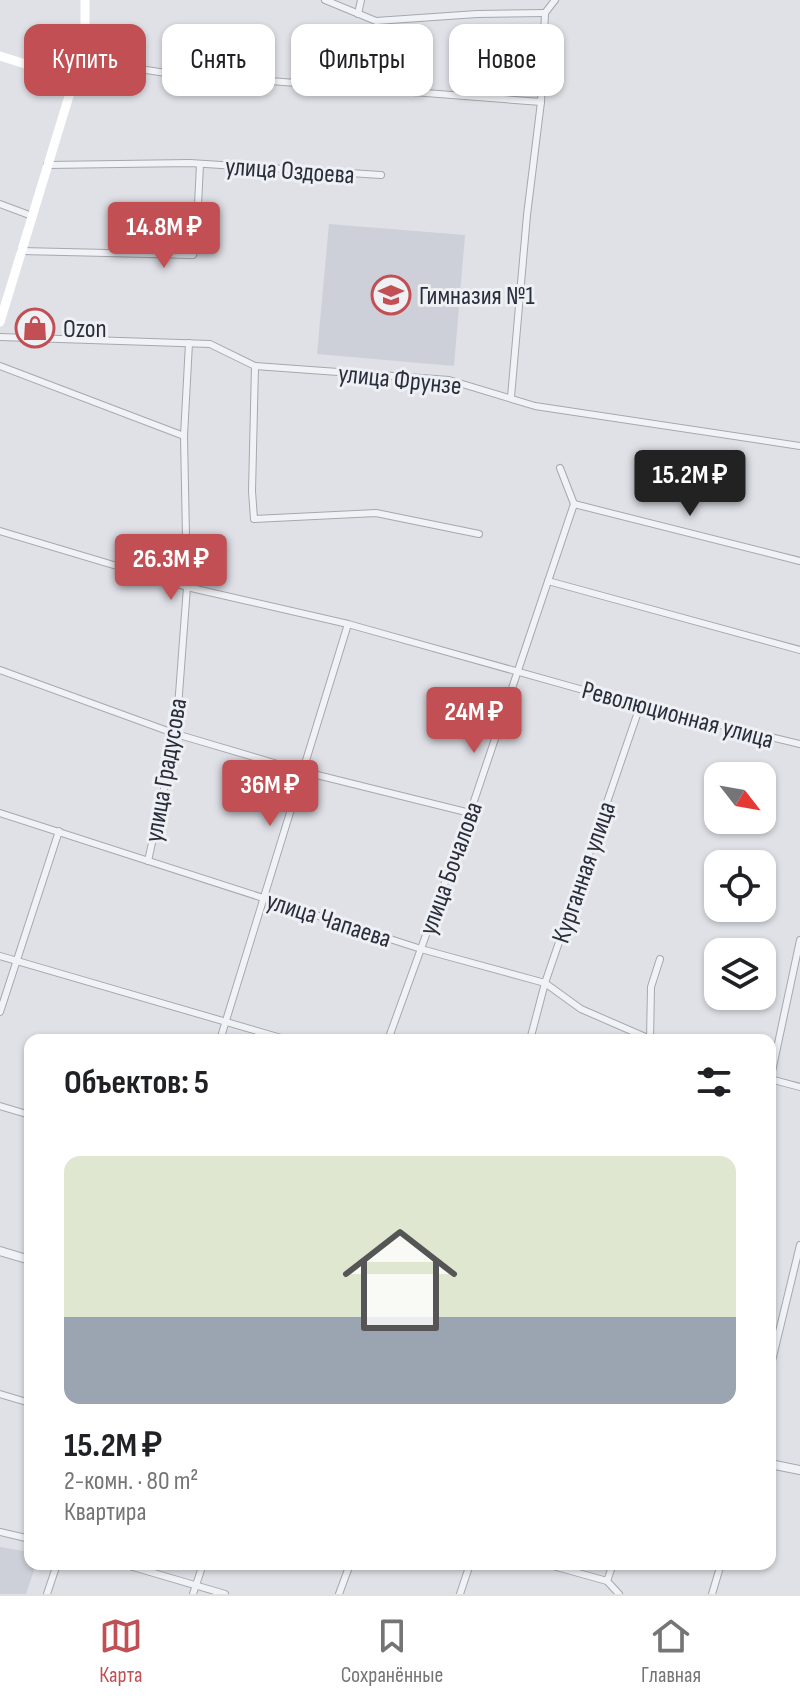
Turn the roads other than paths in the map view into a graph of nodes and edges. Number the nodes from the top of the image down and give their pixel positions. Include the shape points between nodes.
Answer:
1 (85, 0) edge
2 (325, 0) edge
3 (361, 0) edge
4 (555, 0) edge
5 (545, 13) junction
6 (358, 14) junction
7 (85, 24) edge
8 (0, 56) edge
9 (24, 64) edge
10 (146, 70) edge
11 (68, 96) edge
12 (541, 102) junction
13 (200, 164) junction
14 (47, 165) junction
15 (381, 175) dead end
16 (0, 204) edge
17 (32, 216) junction
18 (21, 251) junction
19 (0, 322) edge
20 (0, 337) edge
21 (189, 343) junction
22 (0, 366) edge
23 (255, 366) junction
24 (511, 397) junction
25 (184, 436) junction
26 (800, 446) edge
27 (560, 468) dead end
28 (574, 504) junction
29 (0, 531) edge
30 (479, 534) dead end
31 (800, 561) edge
32 (548, 581) junction
33 (187, 587) junction
34 (348, 624) junction
35 (800, 650) edge
36 (0, 670) edge
37 (518, 671) junction
38 (640, 706) junction
39 (176, 734) junction
40 (800, 744) edge
41 (301, 771) junction
42 (0, 813) edge
43 (470, 813) junction
44 (59, 831) junction
45 (148, 861) junction
46 (263, 898) junction
47 (800, 940) edge
48 (421, 949) junction
49 (0, 956) edge
50 (660, 959) dead end
51 (17, 961) junction
52 (545, 983) junction
53 (0, 1012) edge
54 (225, 1021) junction
55 (222, 1034) edge
56 (268, 1034) edge
57 (390, 1034) edge
58 (532, 1034) edge
59 (637, 1034) edge
60 (650, 1034) edge
61 (776, 1052) edge
62 (776, 1081) edge
63 (800, 1087) edge
64 (0, 1106) edge
65 (24, 1113) edge
66 (800, 1245) edge
67 (0, 1251) edge
68 (24, 1258) edge
69 (776, 1336) edge
70 (0, 1394) edge
71 (24, 1401) edge
72 (776, 1465) edge
73 (800, 1470) edge
74 (0, 1532) edge
75 (24, 1538) edge
76 (55, 1570) edge
77 (143, 1570) edge
78 (201, 1570) edge
79 (348, 1570) edge
80 (468, 1570) edge
81 (568, 1570) edge
82 (611, 1570) edge
83 (719, 1570) edge
84 (607, 1581) junction
85 (195, 1586) junction
86 (47, 1594) edge
87 (193, 1594) edge
88 (225, 1594) edge
89 (339, 1594) edge
90 (460, 1594) edge
91 (619, 1594) edge
92 (712, 1594) edge

1 - 7 main road
2 - 6 street
3 - 6 street
4 - 5 street
5 - 6 street via 376,21
5 - 12 street
8 - 9 main road
10 - 12 street
11 - 14 main road
12 - 24 street
13 - 14 street, улица Оздоева
13 - 15 street, улица Оздоева
13 - 18 street, улица Оздоева via 193,255
14 - 17 main road
16 - 17 street
17 - 18 main road
18 - 19 main road
20 - 21 street, улица Фрунзе
21 - 23 street, улица Фрунзе via 210,344
21 - 25 street, улица Градусова
22 - 25 street
23 - 24 street, улица Фрунзе via 449,380
23 - 30 street via 254,519 376,513
24 - 26 street, улица Фрунзе via 535,406
25 - 33 street, улица Градусова
27 - 28 street
28 - 31 street
28 - 32 street, улица Бочалова
29 - 33 street, Революционная улица
32 - 35 street
32 - 37 street, улица Бочалова
33 - 34 street, Революционная улица
33 - 39 street, улица Градусова
34 - 37 street, Революционная улица
34 - 41 street
36 - 39 street
37 - 38 street, Революционная улица
37 - 43 street, улица Бочалова
38 - 40 street, Революционная улица
38 - 52 street, Курганная улица
39 - 41 street
39 - 45 street, улица Градусова
41 - 43 street
41 - 46 street
42 - 44 street, улица Чапаева
43 - 48 street, улица Бочалова
44 - 45 street, улица Чапаева
44 - 51 street
45 - 46 street, улица Чапаева
46 - 48 street, улица Чапаева
46 - 54 street
47 - 61 street
48 - 52 street, улица Чапаева
48 - 57 street, улица Бочалова
49 - 51 street
50 - 60 street via 651,987
51 - 53 street
51 - 54 street
52 - 58 street, Курганная улица
52 - 59 street, улица Чапаева via 581,1009
54 - 55 street
54 - 56 street
62 - 63 street
64 - 65 street
66 - 69 street
67 - 68 street
70 - 71 street
72 - 73 street
74 - 75 street
76 - 86 street
77 - 85 street
78 - 85 street
79 - 89 street
80 - 90 street
81 - 84 street
82 - 84 street
83 - 92 street
84 - 91 street
85 - 87 street
85 - 88 street

